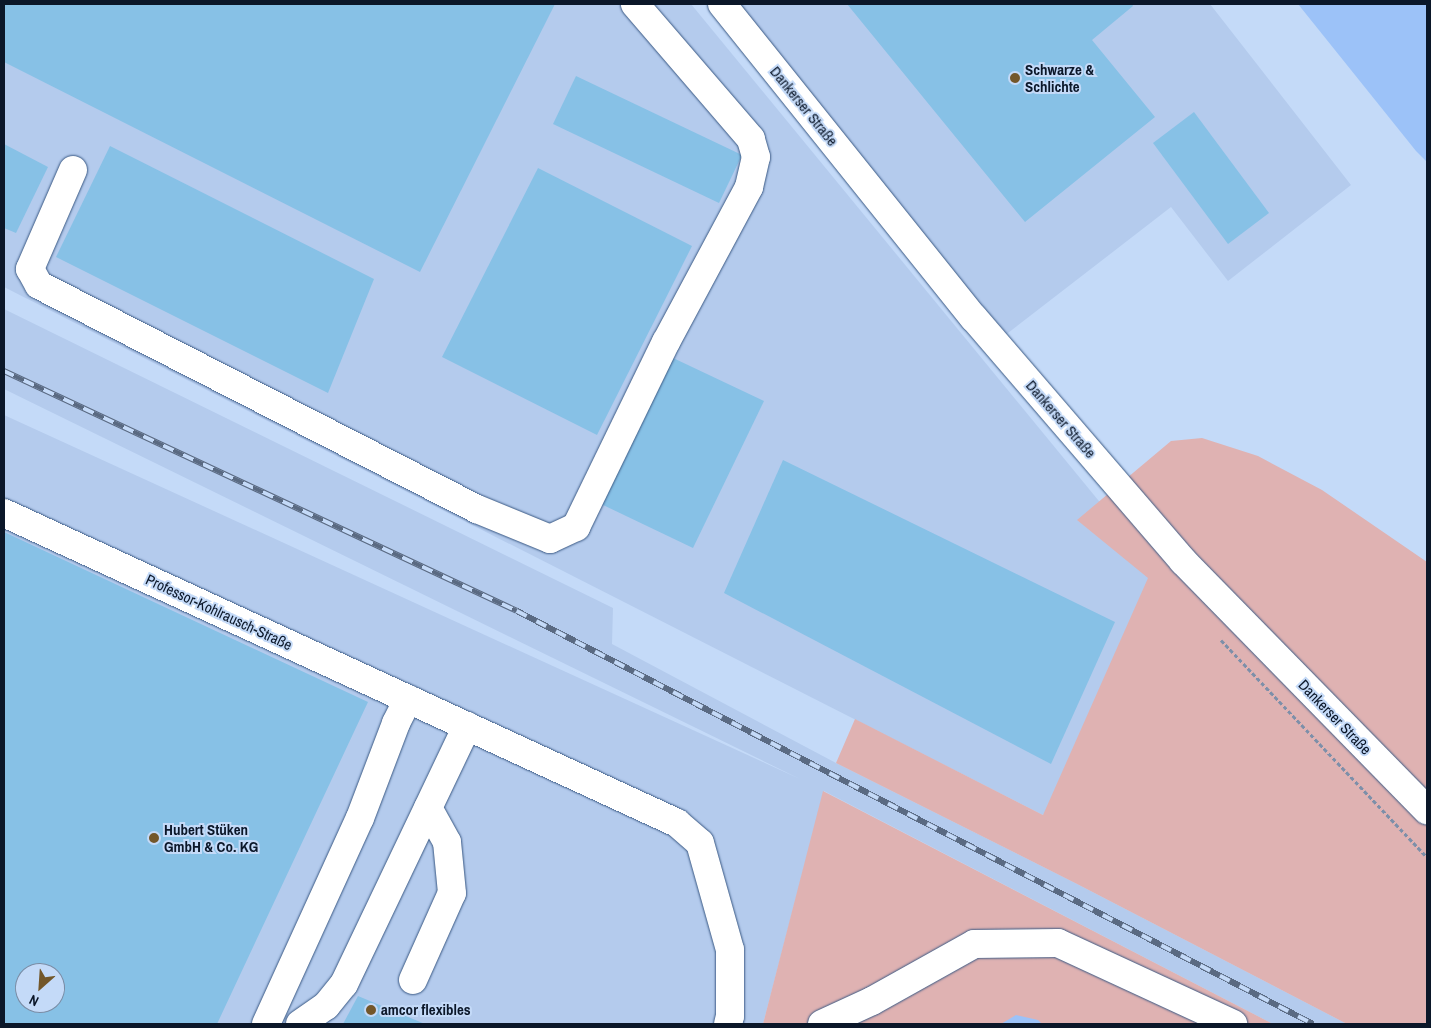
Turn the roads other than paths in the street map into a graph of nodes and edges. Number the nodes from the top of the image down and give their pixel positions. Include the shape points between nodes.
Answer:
1 (635, 4) edge
2 (722, 4) edge
3 (73, 170) dead end
4 (4, 513) edge
5 (408, 699) junction
6 (467, 726) junction
7 (428, 808) junction
8 (1427, 810) edge
9 (413, 980) dead end
10 (266, 1024) edge
11 (300, 1024) edge
12 (728, 1024) edge
13 (822, 1024) edge
14 (1233, 1024) edge

1 - 3 main road via 751,139 756,157 749,187 666,342 576,527 550,540 477,508 39,285 30,269
2 - 8 main road, Dankerser Straße via 974,318 1183,561
4 - 5 main road, Professor-Kohlrausch-Straße
5 - 6 main road, Professor-Kohlrausch-Straße
5 - 10 main road via 360,818
6 - 7 main road
6 - 12 main road, Professor-Kohlrausch-Straße via 677,823 700,843 730,950
7 - 9 main road via 447,842 452,893
7 - 11 main road via 344,984 326,1006
13 - 14 main road via 872,1001 974,944 1058,943

